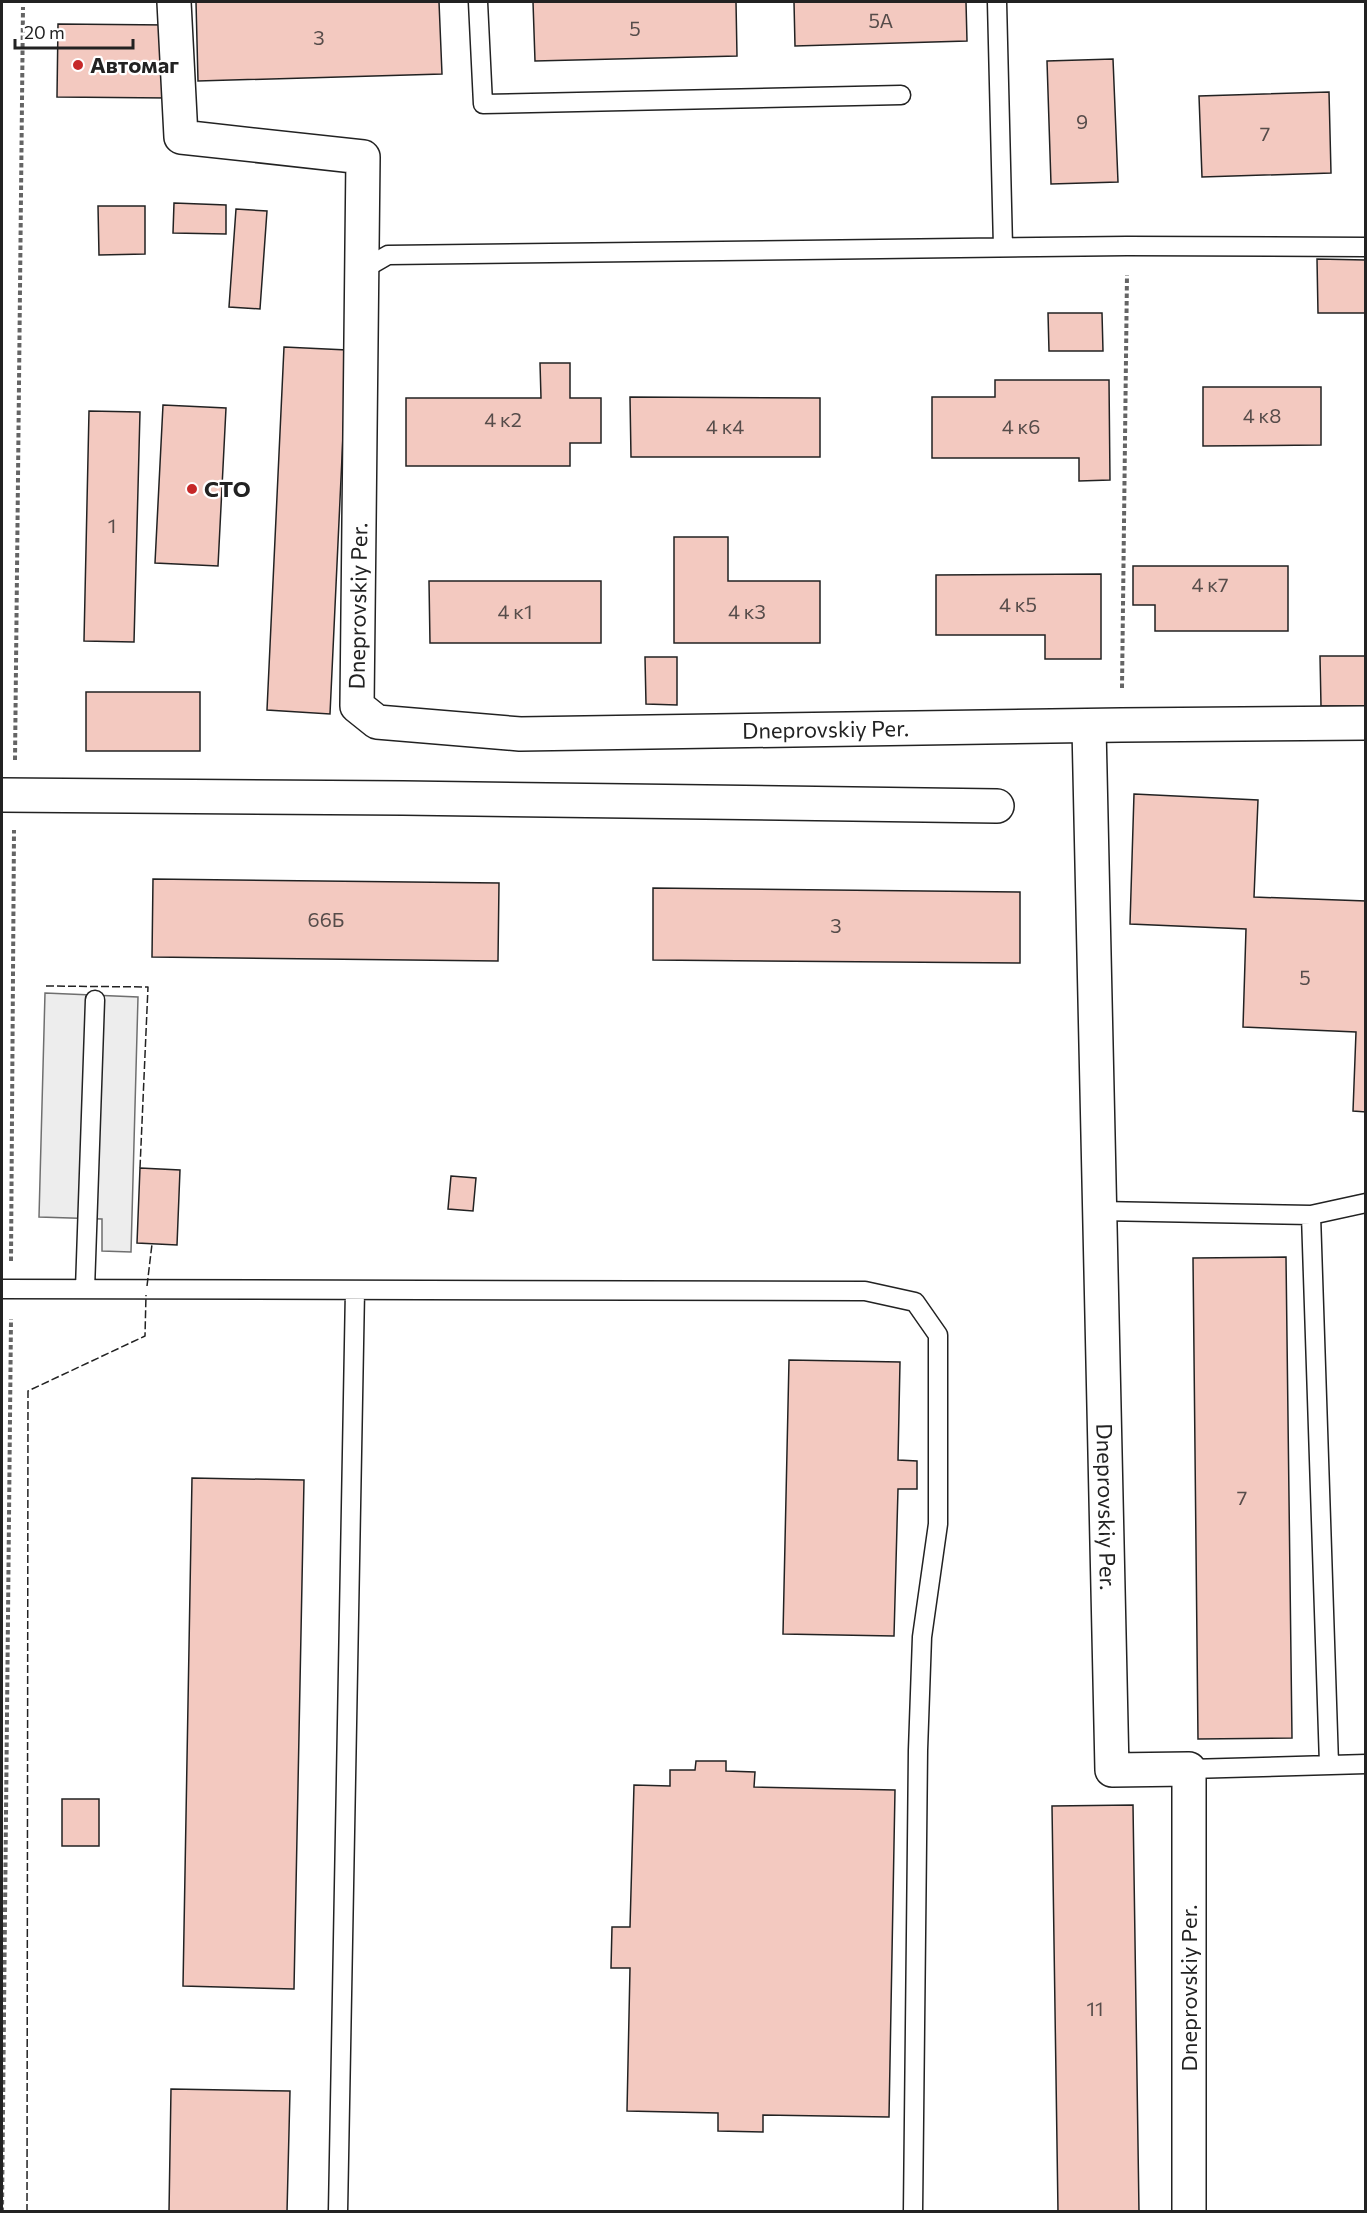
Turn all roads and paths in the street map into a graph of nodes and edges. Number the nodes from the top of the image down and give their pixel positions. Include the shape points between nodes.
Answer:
1 (174, 2) edge
2 (478, 2) edge
3 (997, 2) edge
4 (23, 7) dead end
5 (901, 95) dead end
6 (1127, 246) junction
7 (1003, 247) junction
8 (1365, 247) edge
9 (362, 270) junction
10 (1365, 723) edge
11 (1121, 725) junction
12 (1089, 727) junction
13 (8, 794) edge
14 (997, 806) dead end
15 (95, 1000) dead end
16 (1365, 1203) edge
17 (1100, 1211) junction
18 (1311, 1215) junction
19 (6, 1289) edge
20 (86, 1289) junction
21 (355, 1290) junction
22 (1329, 1764) junction
23 (1365, 1764) edge
24 (1189, 1769) junction
25 (2, 2211) edge
26 (338, 2211) edge
27 (913, 2211) edge
28 (1189, 2211) edge

1 - 9 street, Dneprovskiy Per. via 181,137 363,158
2 - 5 lane via 483,104
3 - 7 lane
4 - 13 path
6 - 7 lane
6 - 8 lane
6 - 11 path
7 - 9 lane via 388,255
9 - 12 street, Dneprovskiy Per. via 357,706 377,722 520,734
10 - 11 street, Dneprovskiy Per.
11 - 12 street, Dneprovskiy Per.
12 - 17 street, Dneprovskiy Per.
13 - 14 street
13 - 19 path
15 - 20 lane
16 - 18 lane
17 - 18 lane
17 - 24 street, Dneprovskiy Per. via 1112,1770
18 - 22 lane
19 - 20 lane
19 - 25 path
20 - 21 lane
21 - 26 lane
21 - 27 lane via 865,1291 915,1302 939,1335 938,1524 922,1637 918,1739
22 - 23 lane
22 - 24 lane
24 - 28 street, Dneprovskiy Per.

